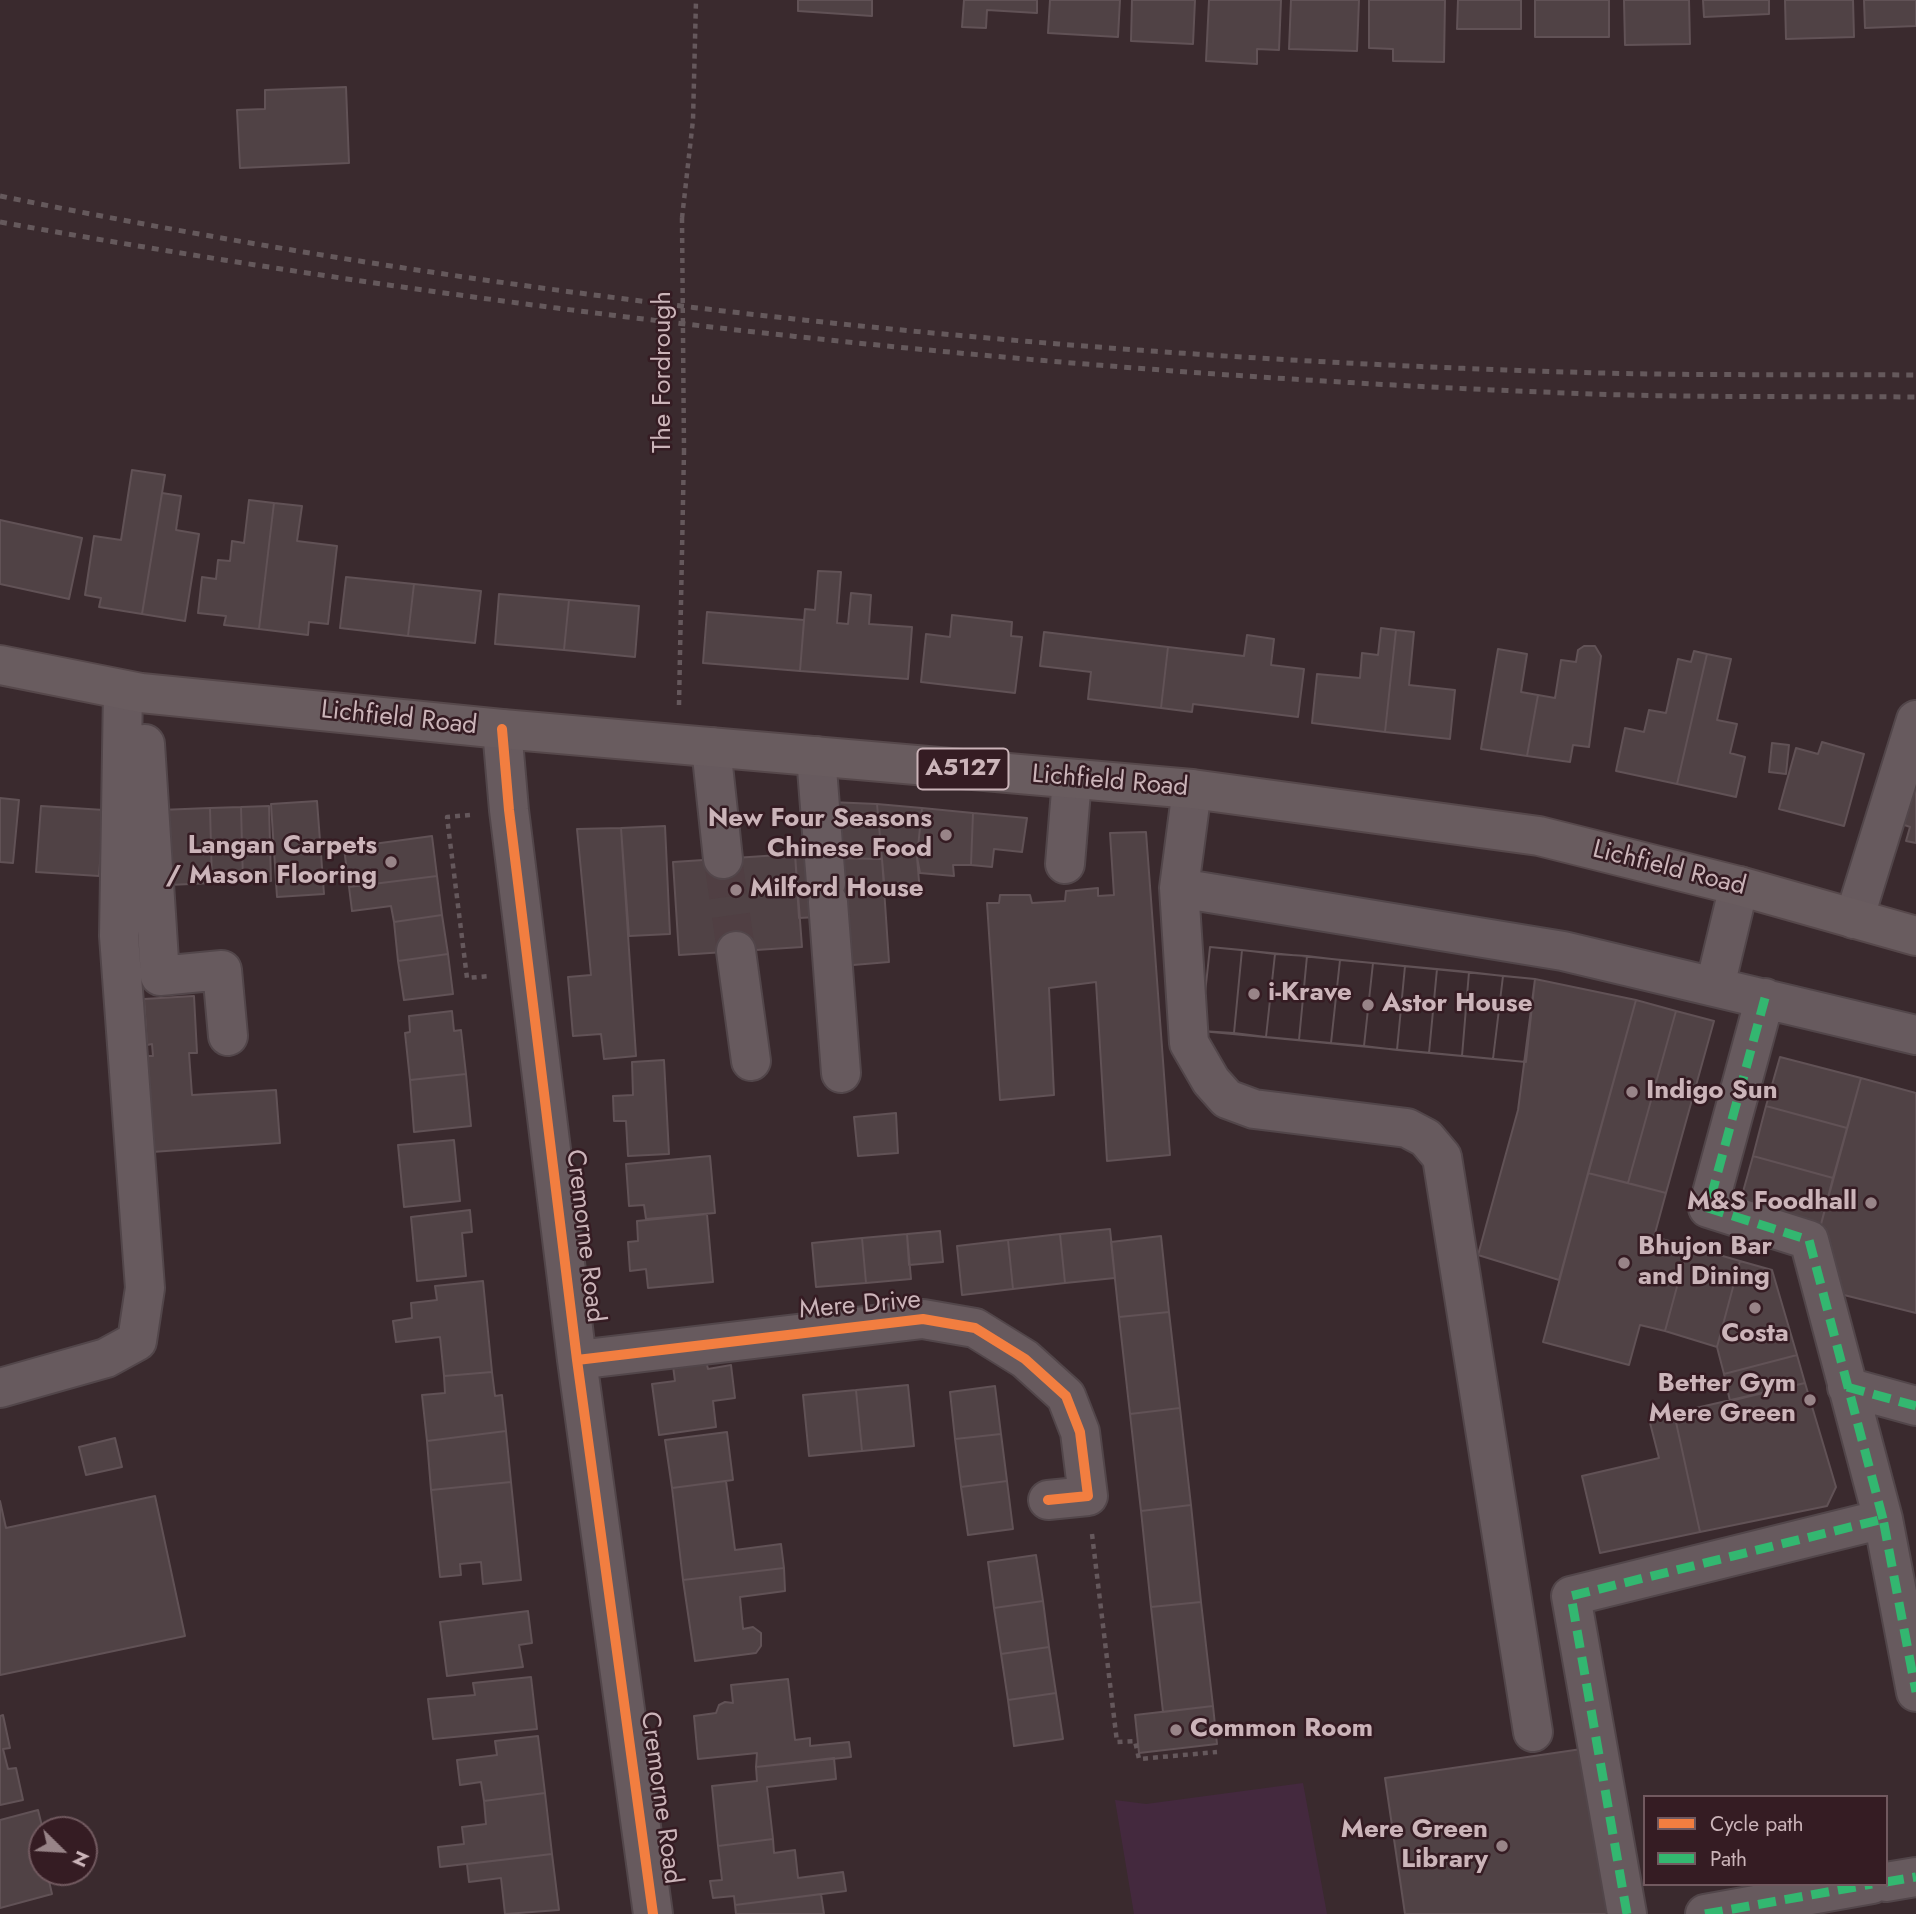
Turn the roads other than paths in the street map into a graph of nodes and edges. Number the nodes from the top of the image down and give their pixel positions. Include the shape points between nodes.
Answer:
1 (0, 664) edge
2 (132, 691) junction
3 (1916, 720) edge
4 (502, 729) junction
5 (695, 746) junction
6 (816, 756) junction
7 (1072, 779) junction
8 (1192, 789) junction
9 (723, 859) tunnel mouth
10 (1065, 864) dead end
11 (1739, 886) junction
12 (1179, 888) junction
13 (1854, 919) junction
14 (1916, 936) edge
15 (736, 951) tunnel mouth
16 (1715, 986) junction
17 (1765, 998) junction
18 (1916, 1035) edge
19 (228, 1036) dead end
20 (751, 1061) dead end
21 (841, 1073) dead end
22 (577, 1360) junction
23 (1847, 1387) junction
24 (0, 1388) edge
25 (1916, 1406) edge
26 (1048, 1500) dead end
27 (1882, 1519) junction
28 (1916, 1692) edge
29 (1533, 1732) dead end
30 (1916, 1877) edge
31 (1888, 1882) edge
32 (1861, 1886) edge
33 (653, 1914) edge
34 (1627, 1914) edge
35 (1705, 1914) edge

1 - 2 main road, Lichfield Road / A5127
2 - 4 main road, Lichfield Road / A5127
2 - 19 street via 160,976 222,970
2 - 24 street via 119,936 145,1288 137,1341 106,1358
3 - 13 street
4 - 5 main road, Lichfield Road / A5127
4 - 22 street, Cremorne Road
5 - 6 main road, Lichfield Road / A5127
5 - 9 street
6 - 7 main road, Lichfield Road / A5127
6 - 21 street
7 - 8 main road, Lichfield Road / A5127
7 - 10 street
8 - 11 main road, Lichfield Road / A5127 via 1539,836
8 - 12 street
11 - 13 main road, Lichfield Road / A5127
11 - 16 street
12 - 16 street via 1563,951
12 - 29 street via 1189,1043 1227,1099 1254,1109 1407,1128 1426,1138 1442,1157
13 - 14 main road, Lichfield Road / A5127
15 - 20 street
16 - 17 street
17 - 18 street
17 - 23 street via 1708,1208 1809,1240
22 - 26 street, Mere Drive via 923,1319 975,1328 1025,1359 1066,1396 1080,1432 1088,1496
22 - 33 street, Cremorne Road
23 - 25 street
23 - 27 street
27 - 28 street
27 - 34 street via 1570,1596
30 - 31 street
32 - 35 street

